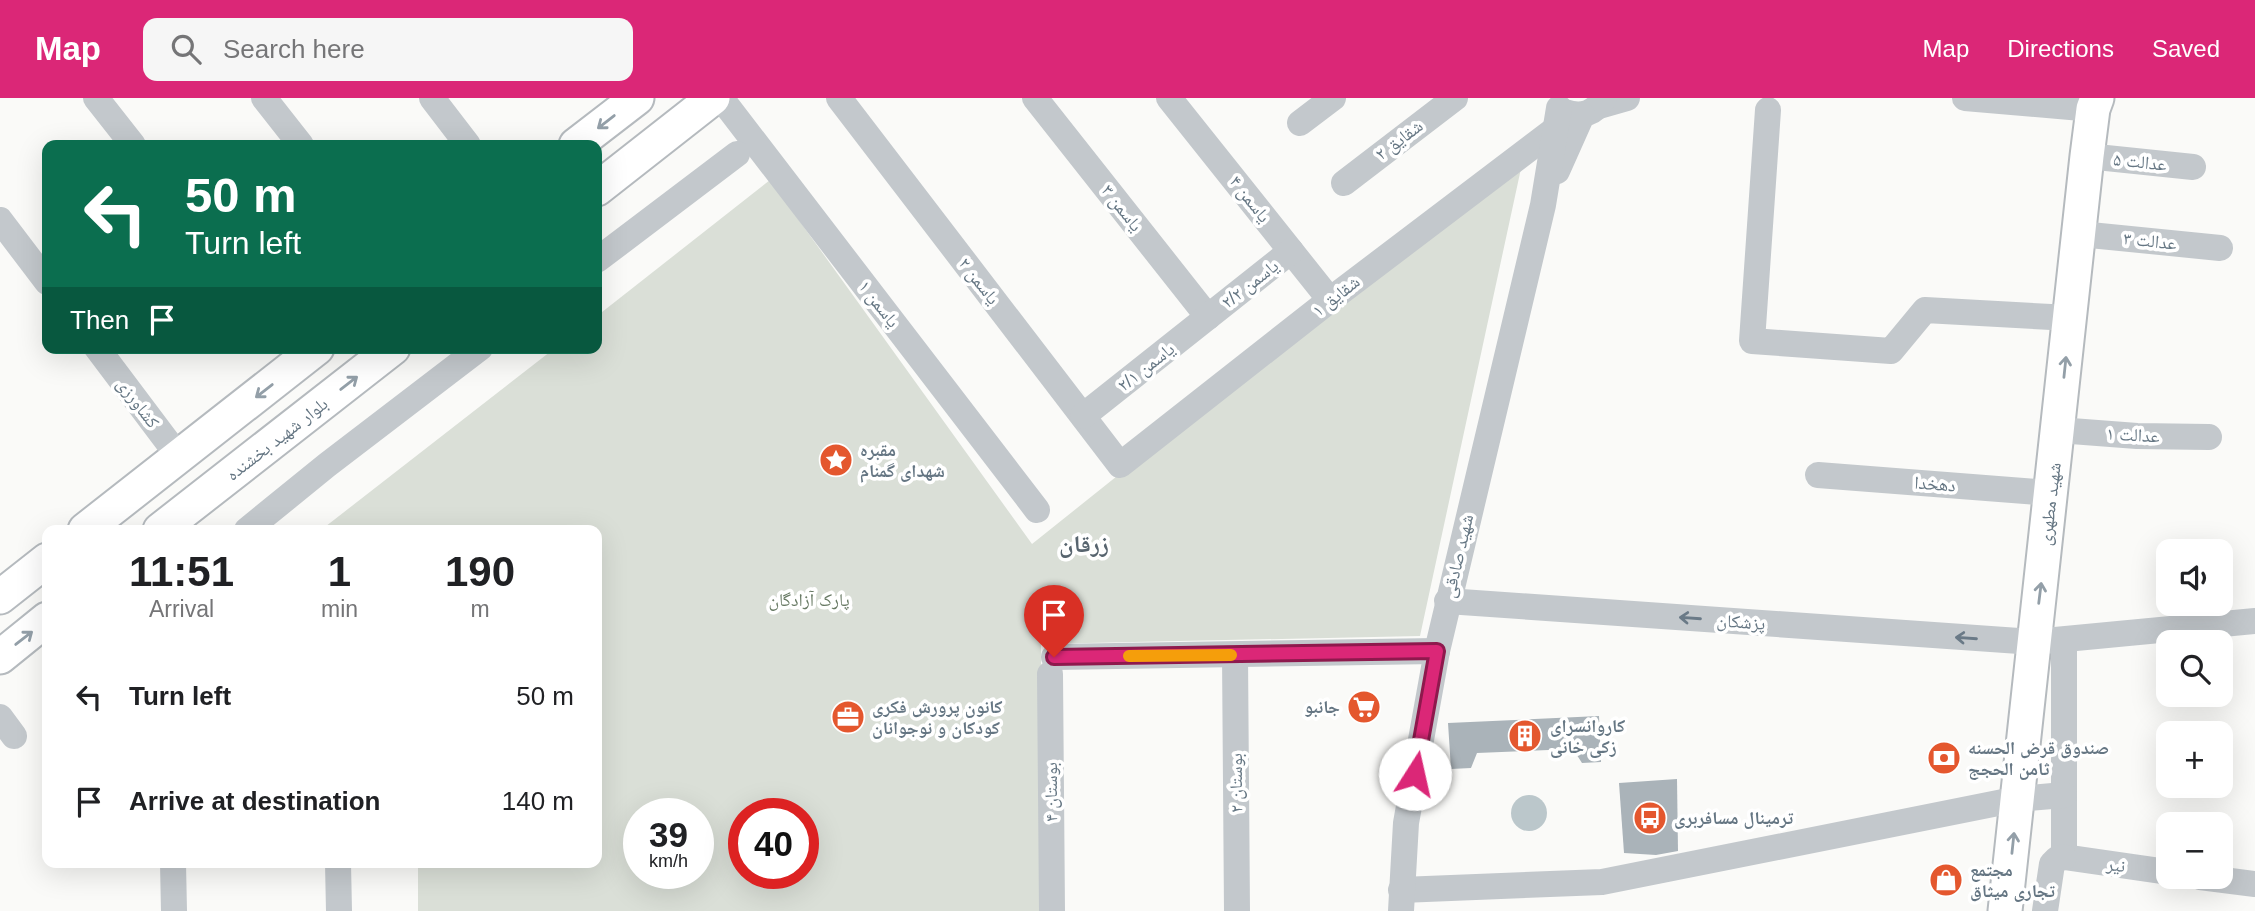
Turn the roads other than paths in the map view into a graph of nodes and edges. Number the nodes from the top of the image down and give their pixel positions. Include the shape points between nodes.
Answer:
1 (96, 98) edge
2 (264, 98) edge
3 (432, 98) edge
4 (636, 98) edge
5 (713, 98) edge
6 (721, 98) edge
7 (839, 98) edge
8 (1035, 98) edge
9 (1169, 98) edge
10 (1333, 98) edge
11 (1455, 98) edge
12 (1627, 98) edge
13 (1965, 98) edge
14 (2095, 103) edge
15 (1575, 109) edge
16 (1768, 110) dead end
17 (1300, 123) dead end
18 (663, 138) junction
19 (129, 140) edge
20 (297, 140) edge
21 (464, 140) edge
22 (582, 140) edge
23 (737, 154) dead end
24 (2087, 156) junction
25 (2193, 167) dead end
26 (1344, 183) dead end
27 (602, 185) edge
28 (0, 220) edge
29 (2080, 234) junction
30 (2220, 248) dead end
31 (1291, 251) junction
32 (602, 256) edge
33 (42, 275) edge
34 (1330, 300) junction
35 (1209, 317) junction
36 (2070, 318) junction
37 (102, 354) edge
38 (309, 354) edge
39 (385, 354) edge
40 (472, 354) edge
41 (1083, 416) junction
42 (2058, 430) junction
43 (2208, 437) dead end
44 (180, 457) junction
45 (1120, 465) joint
46 (1818, 475) dead end
47 (2051, 493) junction
48 (1038, 510) dead end
49 (92, 525) edge
50 (166, 525) edge
51 (253, 525) edge
52 (42, 564) edge
53 (0, 597) edge
54 (1447, 601) junction
55 (2255, 621) edge
56 (42, 623) edge
57 (2049, 641) junction
58 (1437, 651) junction
59 (1235, 655) junction
60 (0, 657) edge
61 (2064, 795) junction
62 (2018, 799) junction
63 (2064, 857) junction
64 (173, 868) edge
65 (338, 868) edge
66 (2156, 870) edge
67 (2233, 881) edge
68 (2255, 884) edge
69 (1401, 901) edge
70 (174, 911) edge
71 (339, 911) edge
72 (1052, 911) edge
73 (1237, 911) edge
74 (2005, 911) edge
75 (2045, 911) edge

1 - 19 street
2 - 20 street
3 - 21 street
4 - 18 main road
4 -> 22 main road
5 - 18 main road
6 - 48 street, یاسمن ۱
7 - 41 street, یاسمن ۲
8 - 35 street, یاسمن ۳
9 - 31 street, یاسمن ۴
10 - 17 street
11 - 26 street, شقایق ۲
12 - 15 street
13 - 14 street
14 - 24 main road, شهید مطهری
15 - 34 street, شقایق ۱
15 - 54 street, شهید صادقی via 1543,205
16 - 36 street via 1752,341 1891,351 1925,310
18 - 27 main road
23 - 32 street
24 - 25 street, عدالت ۵
24 - 29 main road, شهید مطهری
28 - 33 street
29 - 30 street, عدالت ۳
29 - 36 main road, شهید مطهری
31 - 34 street, یاسمن ۴
31 - 35 street, یاسمن ۲/۲
34 - 45 street, شقایق ۱
35 - 41 street, یاسمن ۲/۱
42 -> 36 main road, شهید مطهری
37 - 44 street, کشاورزی
38 -> 44 main road
50 -> 39 main road, بلوار شهید بخشنده
40 - 51 street
41 - 45 street, یاسمن ۲
42 - 43 street, عدالت ۱
42 - 47 main road, شهید مطهری
44 - 49 main road
46 - 47 street, دهخدا
57 -> 47 main road, شهید مطهری
52 - 53 main road
57 -> 54 street, پزشکان
54 - 58 street, شهید صادقی
55 - 57 street, پزشکان
60 -> 56 main road
57 - 61 street
57 - 62 main road, شهید مطهری
58 - 59 street
58 - 69 street, شهید صادقی via 1406,823
59 - 72 street, بوستان ۴ via 1052,665
59 - 73 street, بوستان ۲
61 - 62 street
61 - 63 street
62 - 69 street via 1602,882
74 -> 62 main road, شهید مطهری
63 - 66 street, نیر
63 - 75 street via 2052,864
64 - 70 street
65 - 71 street
67 - 68 street

